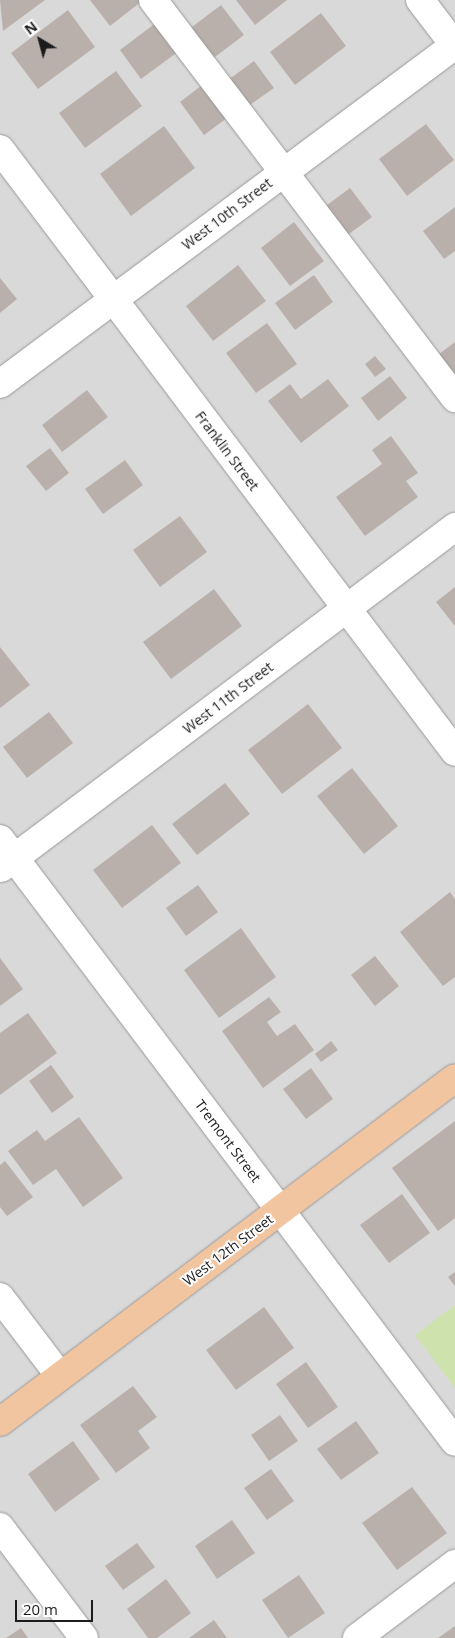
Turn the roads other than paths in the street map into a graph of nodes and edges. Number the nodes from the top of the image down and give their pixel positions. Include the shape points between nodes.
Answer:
1 (153, 0) edge
2 (420, 0) edge
3 (455, 45) edge
4 (0, 149) edge
5 (286, 171) junction
6 (113, 300) junction
7 (0, 384) edge
8 (455, 398) edge
9 (455, 527) edge
10 (346, 608) junction
11 (455, 752) edge
12 (5, 855) edge
13 (454, 1080) edge
14 (280, 1210) junction
15 (0, 1297) edge
16 (60, 1376) junction
17 (0, 1422) edge
18 (455, 1442) edge
19 (0, 1527) edge
20 (455, 1564) edge
21 (84, 1638) edge
22 (357, 1638) edge

1 - 5 street
2 - 3 street
3 - 5 street, West 10th Street
4 - 6 street, Franklin Street
5 - 6 street, West 10th Street
5 - 8 street
6 - 7 street, West 10th Street
6 - 10 street, Franklin Street
9 - 10 street, West 11th Street
10 - 11 street, Franklin Street
10 - 12 street, West 11th Street
12 - 14 street, Tremont Street
13 - 14 main road, West 12th Street
14 - 16 main road, West 12th Street
14 - 18 street, Tremont Street
15 - 16 street
16 - 17 main road, West 12th Street
19 - 21 street
20 - 22 street

